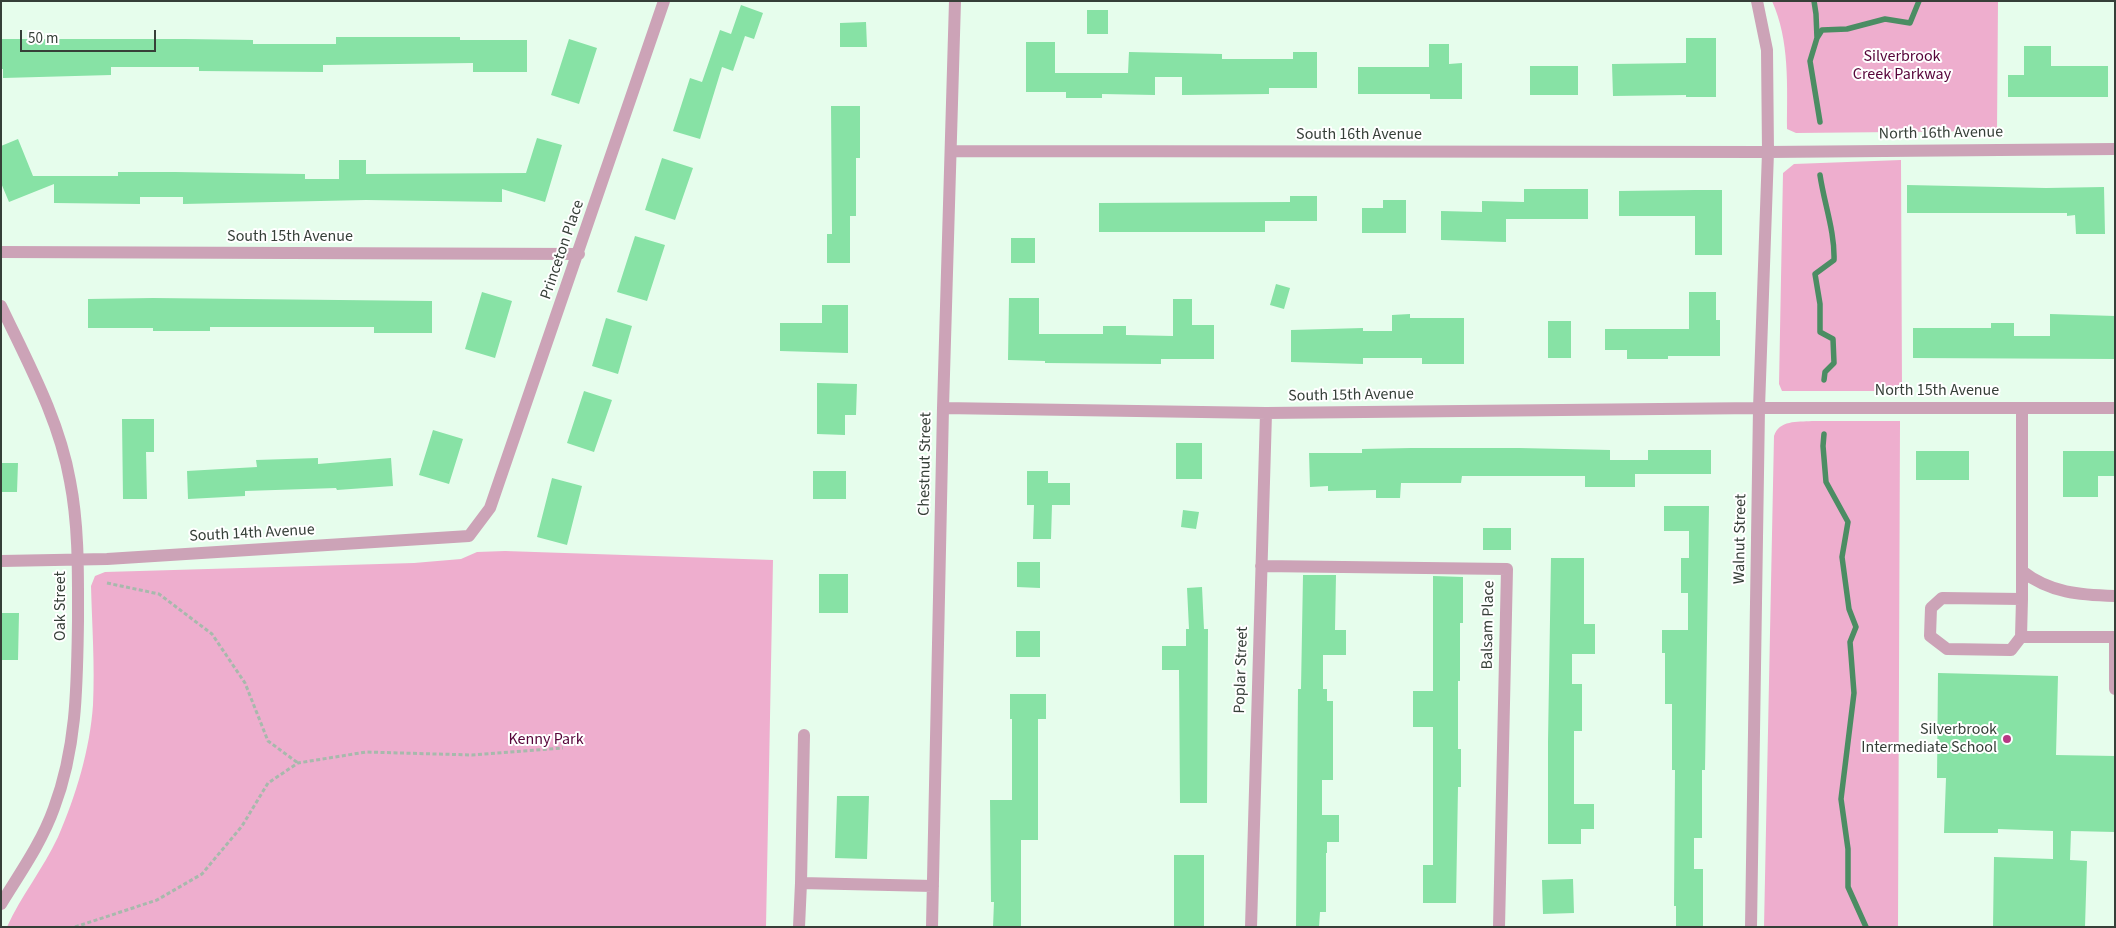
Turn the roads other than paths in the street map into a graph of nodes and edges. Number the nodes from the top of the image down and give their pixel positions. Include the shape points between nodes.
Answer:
1 (664, 1) edge
2 (956, 1) edge
3 (1757, 1) edge
4 (2115, 149) edge
5 (951, 151) junction
6 (1768, 152) junction
7 (1, 252) edge
8 (579, 254) junction
9 (1, 306) edge
10 (943, 408) junction
11 (1760, 408) junction
12 (2022, 408) junction
13 (2115, 408) edge
14 (1266, 413) junction
15 (490, 508) joint
16 (77, 559) junction
17 (1, 561) edge
18 (1261, 566) junction
19 (2022, 571) junction
20 (2115, 596) edge
21 (2022, 599) junction
22 (2021, 637) junction
23 (2115, 639) edge
24 (2115, 689) edge
25 (804, 735) dead end
26 (801, 883) junction
27 (933, 886) junction
28 (1, 904) edge
29 (799, 927) edge
30 (805, 927) edge
31 (932, 927) edge
32 (1251, 927) edge
33 (1499, 927) edge
34 (1750, 927) edge

1 - 8 street, Princeton Place
2 - 5 street, Chestnut Street
3 - 6 street, Walnut Street via 1767,50
4 - 6 street, North 16th Avenue
5 - 6 street, South 16th Avenue
5 - 10 street, Chestnut Street
6 - 11 street, Walnut Street
7 - 8 street, South 15th Avenue
8 - 15 street, Princeton Place
9 - 16 street, Oak Street via 49,407 70,480
10 - 14 street, South 15th Avenue
10 - 27 street, Chestnut Street
11 - 12 street, North 15th Avenue
11 - 14 street, South 15th Avenue
11 - 34 street, Walnut Street
12 - 13 street, North 15th Avenue
12 - 19 street
14 - 18 street, Poplar Street
15 - 16 street, South 14th Avenue via 469,536
16 - 17 street, South 14th Avenue
16 - 28 street, Oak Street via 75,727 67,770 41,837
18 - 32 street, Poplar Street
18 - 33 street, Balsam Place via 1507,569
19 - 20 street via 2035,581 2078,595
19 - 21 street
21 - 22 street
21 - 22 street via 1942,598 1931,608 1930,636 1946,649 2010,650
22 - 23 street
23 - 24 street
25 - 26 street
26 - 27 street
26 - 29 street
27 - 31 street, Chestnut Street
29 - 30 street

